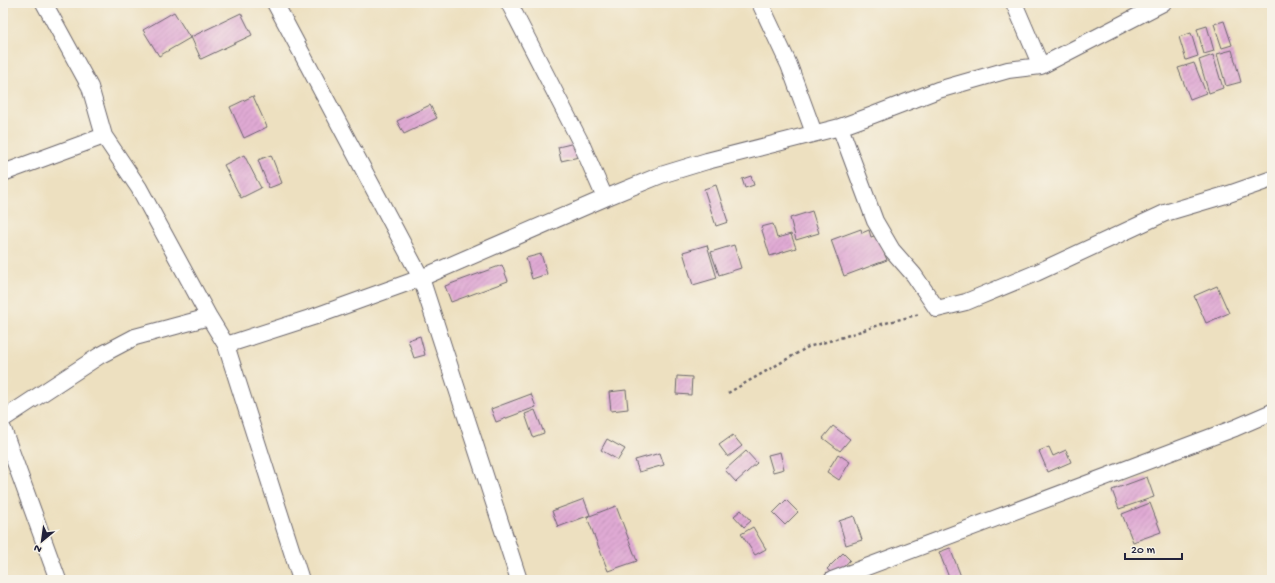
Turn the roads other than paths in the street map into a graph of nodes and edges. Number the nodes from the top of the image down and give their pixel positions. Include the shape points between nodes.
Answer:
1 (44, 3) edge
2 (275, 3) edge
3 (510, 3) edge
4 (760, 3) edge
5 (1014, 3) edge
6 (1163, 3) edge
7 (1041, 66) junction
8 (840, 126) junction
9 (814, 133) junction
10 (104, 136) junction
11 (3, 172) edge
12 (1272, 179) edge
13 (605, 198) junction
14 (421, 278) junction
15 (209, 317) junction
16 (226, 345) junction
17 (1272, 412) edge
18 (3, 419) edge
19 (3, 429) edge
20 (58, 580) edge
21 (301, 580) edge
22 (519, 580) edge
23 (832, 580) edge

1 - 10 street via 90,87
2 - 14 street
3 - 13 street via 581,144
4 - 9 street via 789,65
5 - 7 street
6 - 7 street
7 - 8 street via 1008,70 945,88
8 - 9 street
8 - 12 street via 875,221 892,250 914,275 937,310 966,302 1036,273 1165,213
9 - 13 street via 661,175
10 - 11 street
10 - 15 street via 139,188
13 - 14 street
14 - 16 street
14 - 22 street
15 - 16 street
15 - 18 street via 135,337 99,356
16 - 21 street
17 - 23 street
19 - 20 street

